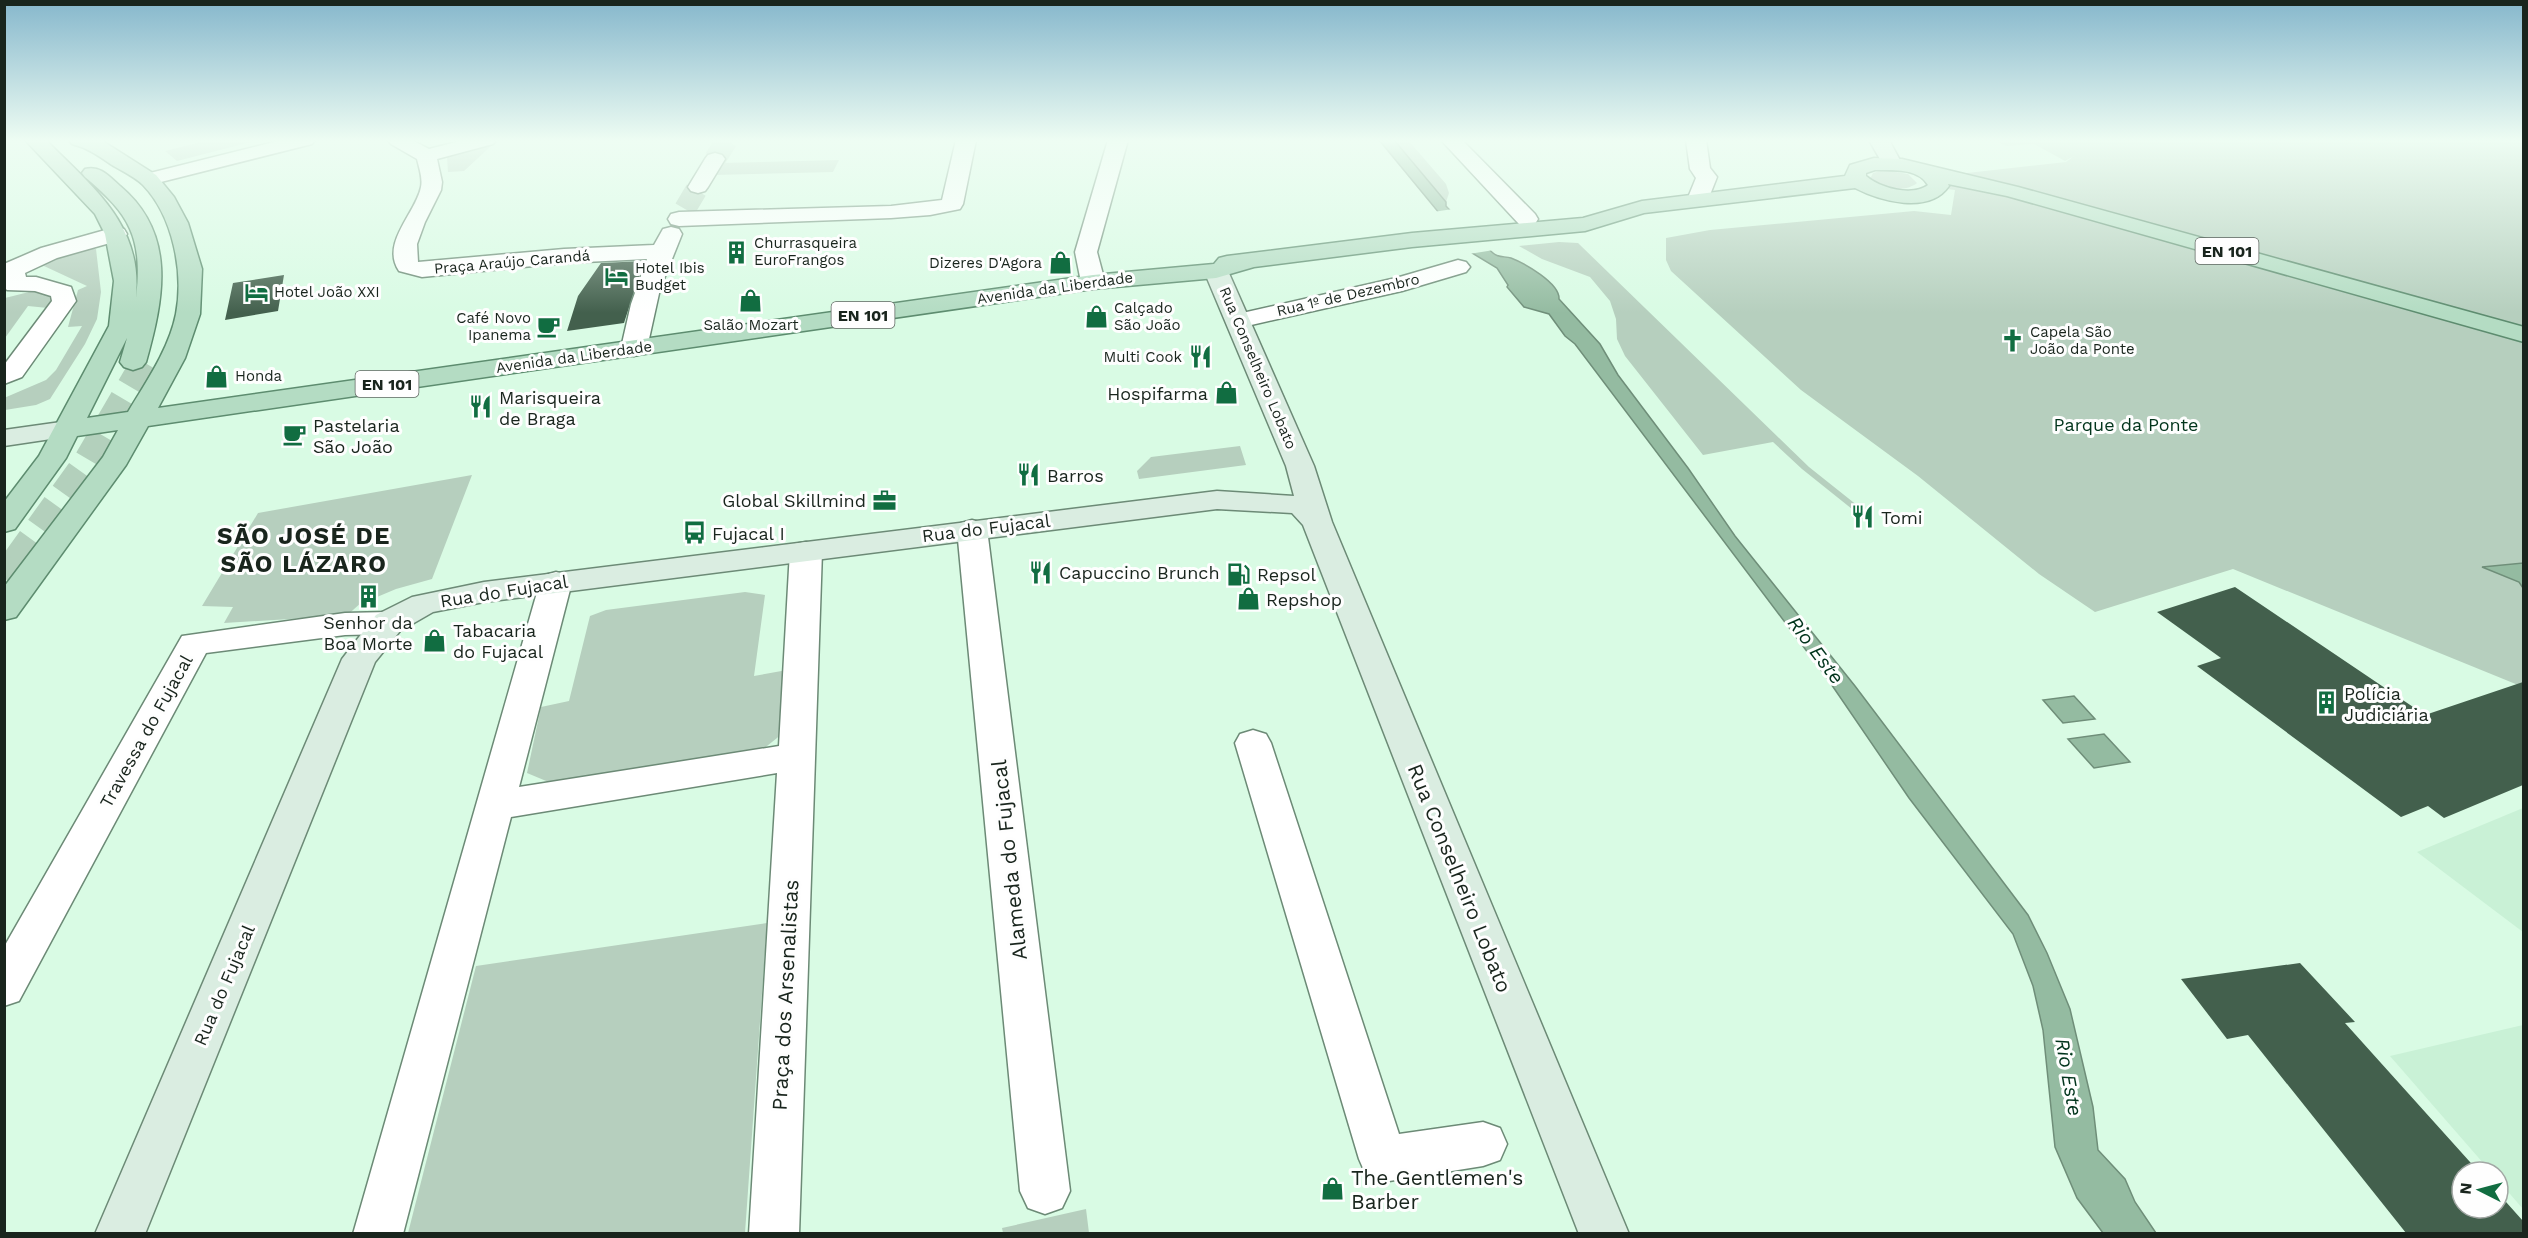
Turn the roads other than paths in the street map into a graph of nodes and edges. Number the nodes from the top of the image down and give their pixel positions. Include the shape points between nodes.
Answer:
1 (91, 198) edge
2 (120, 198) edge
3 (137, 198) edge
4 (163, 198) edge
5 (427, 198) edge
6 (953, 198) edge
7 (1101, 198) edge
8 (1507, 198) edge
9 (1718, 198) edge
10 (1975, 198) edge
11 (2034, 198) edge
12 (1698, 200) joint
13 (1634, 209) junction
14 (1527, 219) junction
15 (1499, 227) junction
16 (117, 234) junction
17 (661, 252) junction
18 (1248, 261) junction
19 (1458, 267) dead end
20 (1216, 270) junction
21 (11, 276) edge
22 (1143, 276) junction
23 (1093, 282) junction
24 (1239, 321) junction
25 (2523, 335) edge
26 (634, 348) junction
27 (2523, 350) edge
28 (4, 376) edge
29 (141, 418) junction
30 (68, 429) junction
31 (4, 438) edge
32 (1300, 466) junction
33 (1217, 500) junction
34 (1317, 522) junction
35 (4, 523) edge
36 (972, 529) junction
37 (806, 551) junction
38 (555, 582) junction
39 (4, 609) edge
40 (388, 622) junction
41 (1253, 743) dead end
42 (795, 757) junction
43 (495, 805) junction
44 (4, 988) edge
45 (1483, 1144) dead end
46 (1045, 1191) dead end
47 (120, 1233) edge
48 (378, 1233) edge
49 (774, 1233) edge
50 (1604, 1233) edge

1 - 16 main road
2 - 3 main road via 142,229 152,276 140,362 165,318 168,273 159,226
4 - 29 main road via 177,223 190,269 188,314 172,358
5 - 17 street, Praça Araújo Carandá via 406,244 407,266 422,270 564,256
6 - 17 street via 952,204 891,212 682,214
7 - 23 street via 1086,252
8 - 14 street
9 - 12 main road, EN 101
10 - 27 main road, EN 101
11 - 25 main road, EN 101
12 - 13 main road, EN 101
13 - 14 main road, EN 101 via 1577,211
13 - 15 main road, EN 101 via 1585,224
14 - 15 main road, Avenida da Liberdade / EN 101
15 - 18 main road, Avenida da Liberdade / EN 101
16 - 21 street via 50,253
16 - 30 main road via 126,281 121,326
17 - 26 street
18 - 20 main road, Avenida da Liberdade / EN 101
18 - 22 main road, Avenida da Liberdade / EN 101 via 1173,268
19 - 24 street, Rua 1º de Dezembro via 1402,284
20 - 22 main road, Avenida da Liberdade / EN 101
20 - 24 main road, Rua Conselheiro Lobato
21 - 28 street via 63,292 64,301 13,371
22 - 23 main road, Avenida da Liberdade / EN 101
23 - 26 main road, Avenida da Liberdade / EN 101
24 - 32 main road, Rua Conselheiro Lobato
26 - 29 main road, Avenida da Liberdade / EN 101
29 - 30 main road, Avenida da Liberdade / EN 101
29 - 39 main road via 116,459
30 - 31 main road, Avenida da Liberdade
30 - 35 main road via 45,469
32 - 33 main road via 1291,475
32 - 34 main road, Rua Conselheiro Lobato
33 - 34 main road via 1300,505
33 - 36 main road, Rua do Fujacal
34 - 50 main road, Rua Conselheiro Lobato
36 - 37 main road, Rua do Fujacal
36 - 46 street, Alameda do Fujacal
37 - 38 main road, Rua do Fujacal
37 - 42 street, Praça dos Arsenalistas
38 - 40 main road, Rua do Fujacal via 424,604
38 - 43 street
40 - 44 street, Travessa do Fujacal via 194,644
40 - 47 main road, Rua do Fujacal via 359,659
41 - 45 street via 1383,1158
42 - 43 street
42 - 49 street, Praça dos Arsenalistas
43 - 48 street

